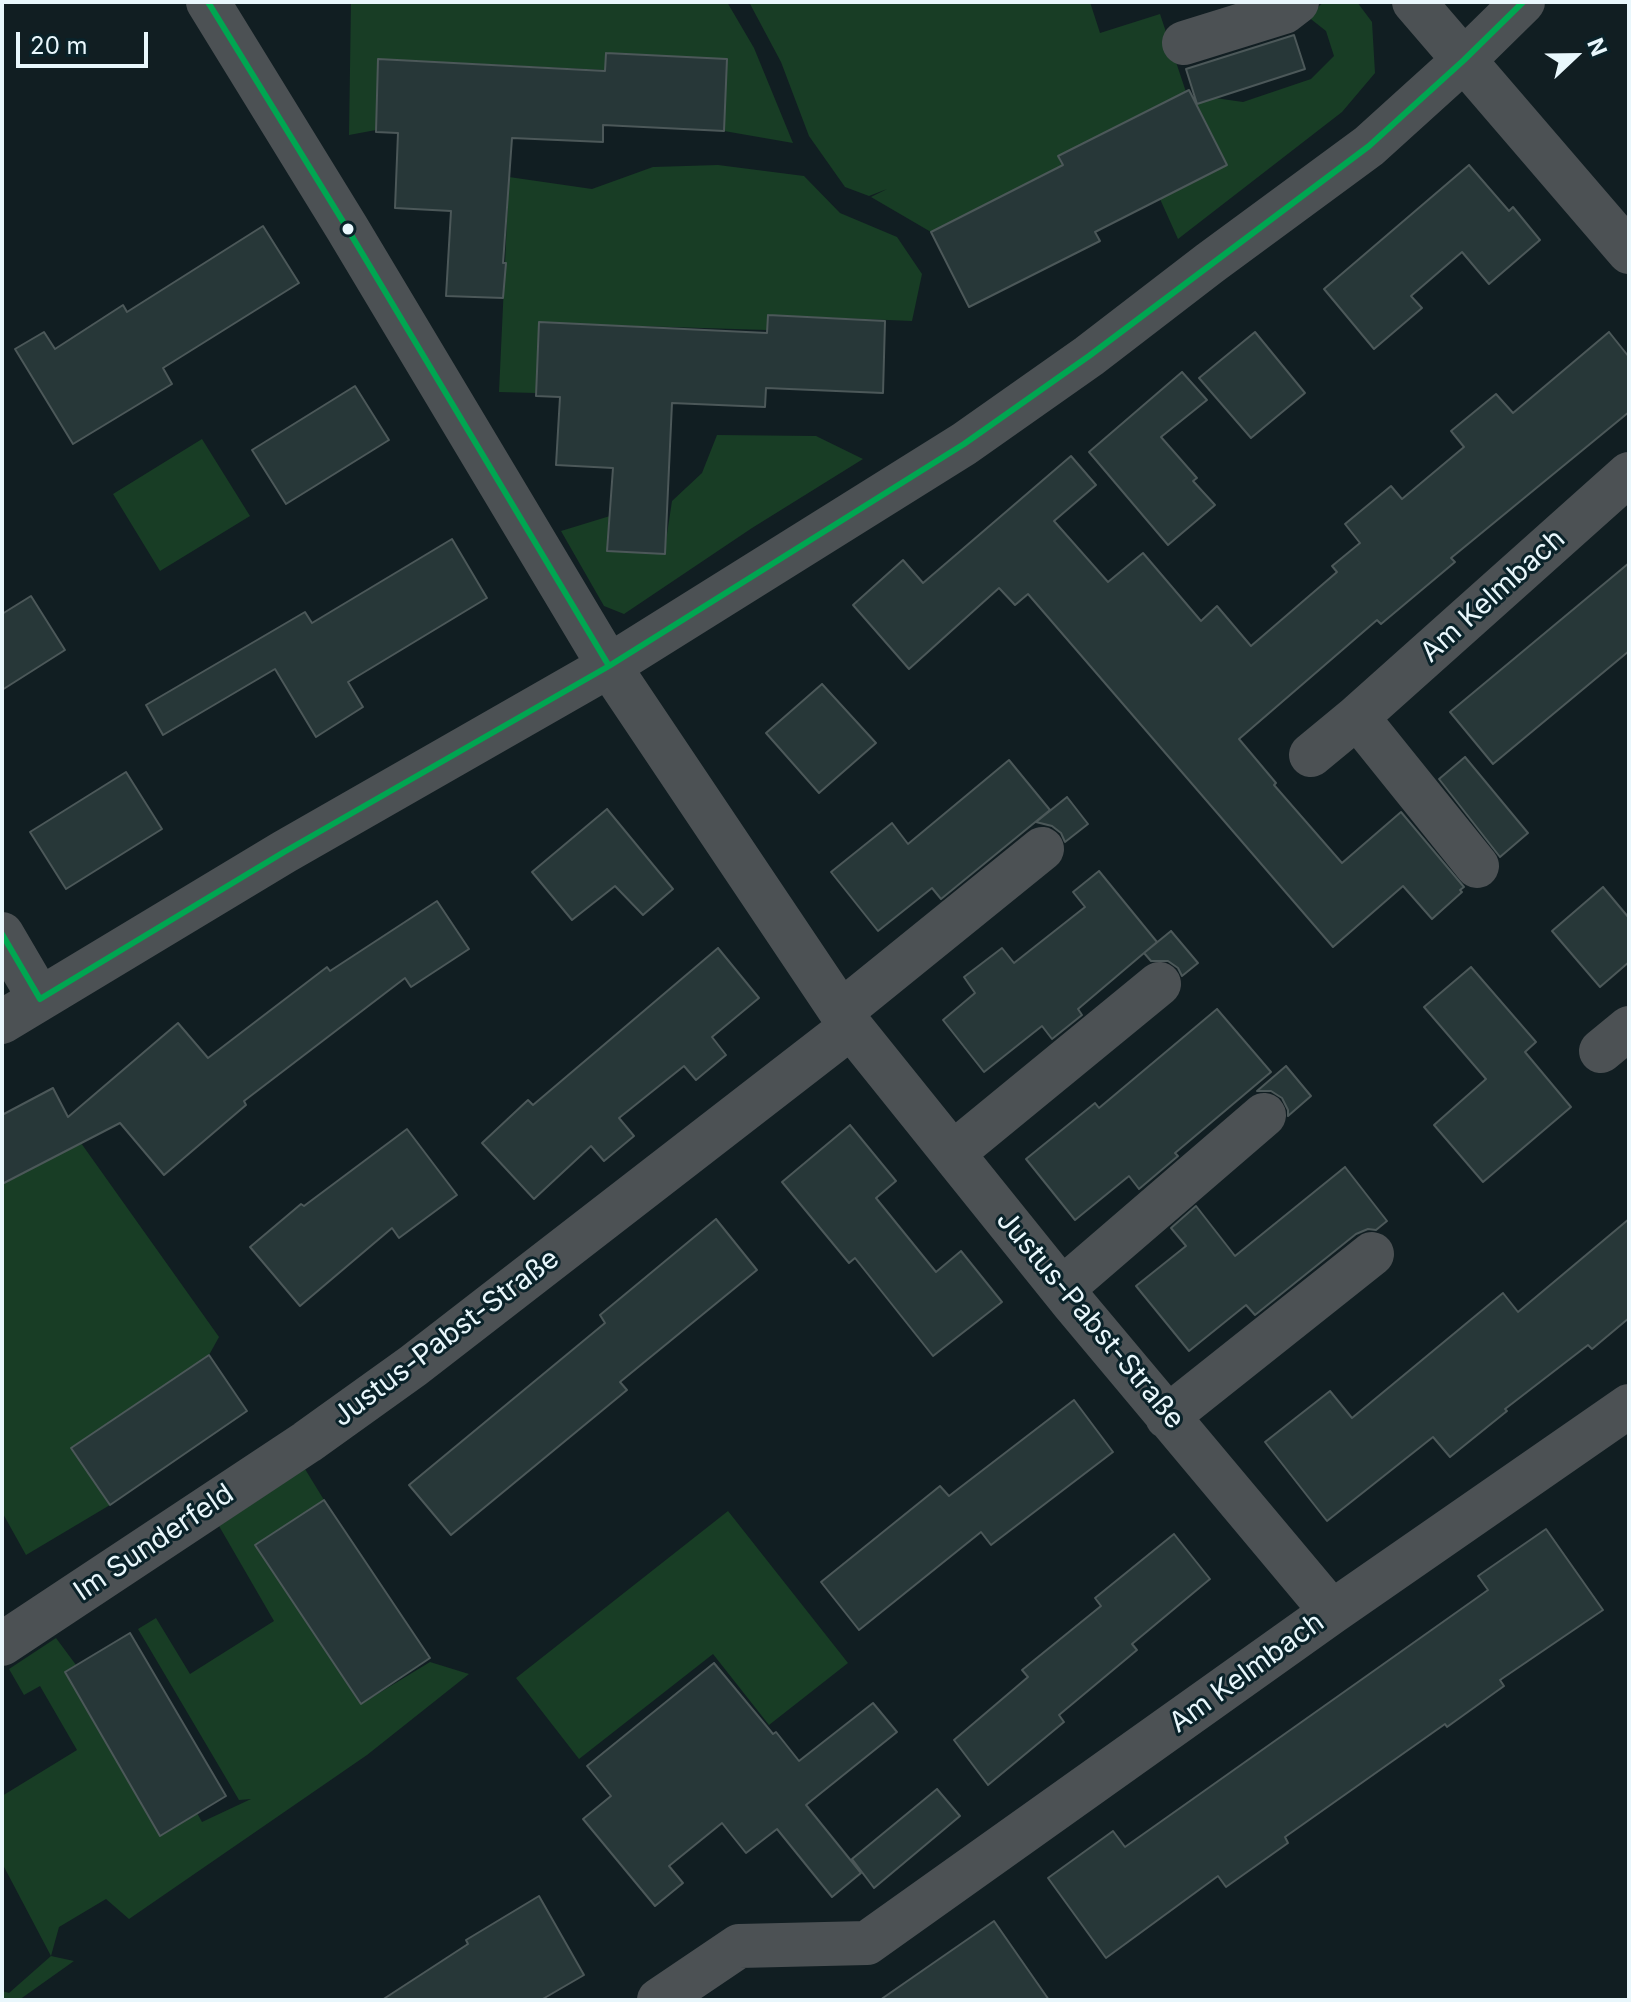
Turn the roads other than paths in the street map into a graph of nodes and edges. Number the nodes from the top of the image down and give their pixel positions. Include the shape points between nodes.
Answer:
1 (208, 2) edge
2 (1297, 2) edge
3 (1414, 2) edge
4 (1523, 2) edge
5 (1184, 43) dead end
6 (1464, 60) junction
7 (1629, 252) edge
8 (1629, 474) edge
9 (609, 666) junction
10 (1357, 717) junction
11 (1311, 755) dead end
12 (1042, 849) dead end
13 (1477, 866) dead end
14 (2, 934) edge
15 (1159, 984) dead end
16 (40, 999) junction
17 (846, 1019) junction
18 (2, 1022) edge
19 (1264, 1115) dead end
20 (953, 1153) junction
21 (1372, 1254) dead end
22 (1062, 1289) junction
23 (1629, 1406) edge
24 (1167, 1417) junction
25 (307, 1442) joint
26 (1332, 1612) junction
27 (2, 1644) edge
28 (659, 2000) edge

1 - 9 street, Justus-Pabst-Straße
2 - 5 street via 1284,12
3 - 6 street
4 - 6 street
6 - 7 street
6 - 9 street via 1369,146 1089,356 964,444
8 - 10 street, Am Kelmbach
9 - 16 street
9 - 17 street, Justus-Pabst-Straße
10 - 11 street, Am Kelmbach
10 - 13 street
12 - 17 street
14 - 16 street
15 - 20 street
16 - 18 street
17 - 20 street, Justus-Pabst-Straße
17 - 25 street, Justus-Pabst-Straße via 438,1346
19 - 22 street
20 - 22 street, Justus-Pabst-Straße
21 - 24 street
22 - 24 street, Justus-Pabst-Straße
23 - 26 street, Am Kelmbach
24 - 26 street, Justus-Pabst-Straße
25 - 27 street, Im Sunderfeld
26 - 28 street, Am Kelmbach via 867,1943 739,1946

